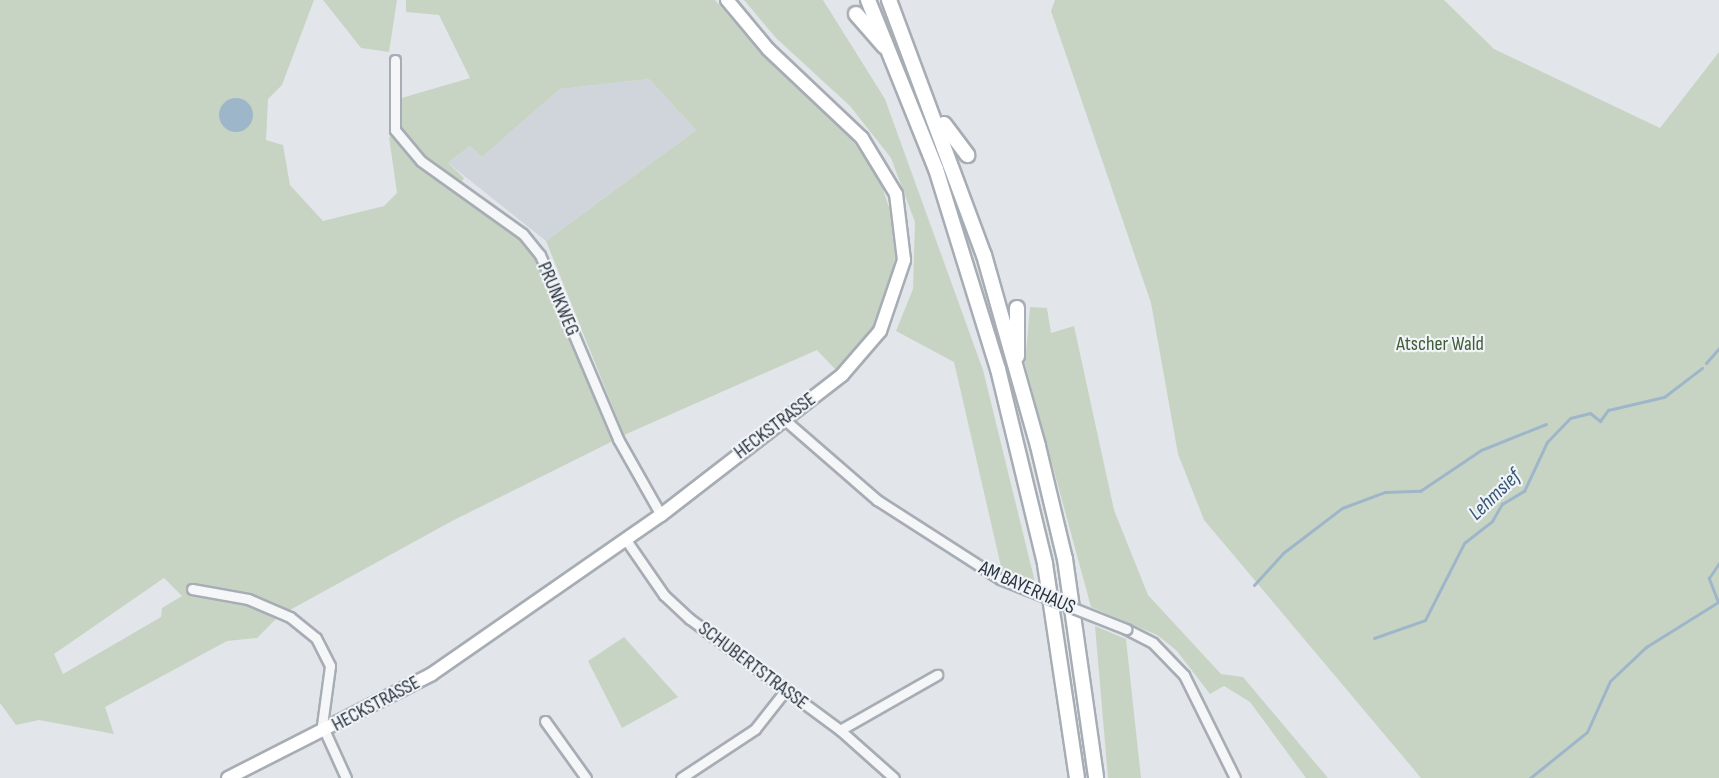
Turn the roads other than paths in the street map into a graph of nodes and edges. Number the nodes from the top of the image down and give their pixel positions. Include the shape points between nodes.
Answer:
1 (727, 0) edge
2 (868, 0) edge
3 (889, 0) edge
4 (855, 14) dead end
5 (892, 54) junction
6 (395, 60) dead end
7 (934, 110) junction
8 (967, 155) dead end
9 (1017, 308) dead end
10 (1016, 364) junction
11 (785, 420) junction
12 (661, 515) junction
13 (626, 540) junction
14 (192, 589) dead end
15 (937, 675) dead end
16 (785, 691) junction
17 (545, 721) dead end
18 (840, 730) junction
19 (324, 731) junction
20 (228, 778) edge
21 (346, 778) edge
22 (586, 778) edge
23 (681, 778) edge
24 (894, 778) edge
25 (1077, 778) edge
26 (1096, 778) edge
27 (1235, 778) edge

1 - 11 main road, HECKSTRASSE via 768,49 862,138 896,194 903,224 900,283 880,331 842,375
2 - 5 highway
3 - 7 highway
4 - 5 highway
5 - 25 highway via 962,248 1019,450 1045,564
6 - 12 street, PRUNKWEG via 395,130 421,161 523,234 540,255 618,439
7 - 8 highway
7 - 10 highway
9 - 10 highway
10 - 26 highway via 1065,559
11 - 12 main road, HECKSTRASSE
11 - 27 street, AM BAYERHAUS, bridge via 877,500 1000,579 1153,643 1184,675
12 - 13 main road, HECKSTRASSE
13 - 16 street, SCHUBERTSTRASSE via 664,595
13 - 19 main road, HECKSTRASSE via 432,674
14 - 19 street, HECKSTRASSE via 248,599 290,617 316,638 330,666
15 - 18 street
16 - 18 street, SCHUBERTSTRASSE
16 - 23 street via 755,729
17 - 22 street
18 - 24 street, SCHUBERTSTRASSE
19 - 20 main road, HECKSTRASSE
19 - 21 street

